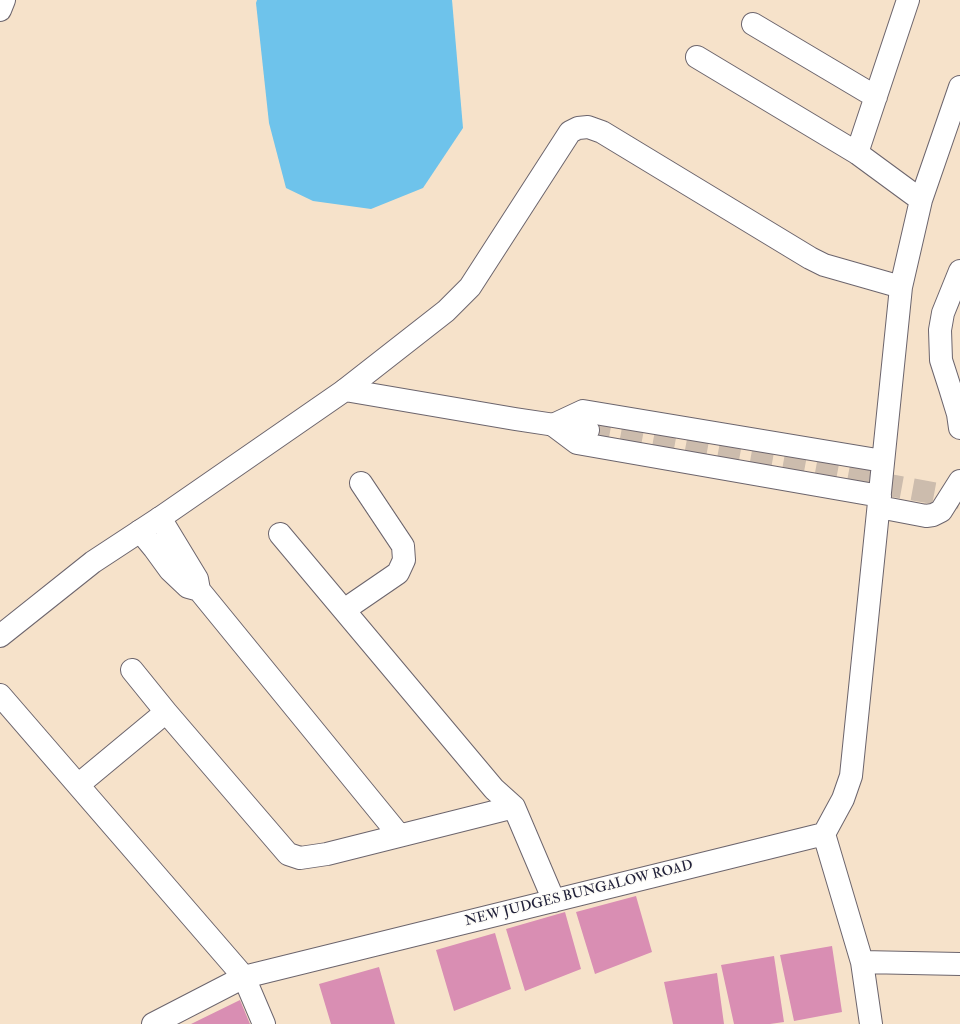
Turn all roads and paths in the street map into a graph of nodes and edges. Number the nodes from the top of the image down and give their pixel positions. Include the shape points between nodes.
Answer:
1 (4, 0) edge
2 (908, 0) edge
3 (0, 10) edge
4 (753, 24) dead end
5 (697, 57) dead end
6 (960, 87) edge
7 (876, 97) junction
8 (857, 153) junction
9 (921, 200) junction
10 (960, 271) edge
11 (901, 287) junction
12 (345, 390) junction
13 (553, 425) junction
14 (960, 428) edge
15 (588, 430) tunnel mouth
16 (883, 462) junction
17 (960, 481) edge
18 (361, 483) dead end
19 (879, 502) junction
20 (160, 518) junction
21 (140, 531) junction
22 (280, 534) dead end
23 (199, 590) junction
24 (344, 610) junction
25 (0, 636) edge
26 (132, 670) dead end
27 (0, 695) edge
28 (166, 712) junction
29 (78, 785) junction
30 (514, 807) junction
31 (824, 834) junction
32 (399, 835) junction
33 (554, 901) junction
34 (862, 962) junction
35 (960, 964) edge
36 (244, 977) junction
37 (153, 1024) edge
38 (264, 1024) edge
39 (871, 1024) edge

1 - 3 street
2 - 7 street
4 - 7 street
5 - 8 street
6 - 9 street
7 - 8 street
8 - 9 street
9 - 11 street
10 - 14 street via 943,313 940,330 941,360
11 - 12 street via 824,265 602,132 588,127 578,128 570,132 470,286 446,311
11 - 16 street
12 - 13 street
12 - 20 street
13 - 15 street
13 - 16 street via 583,411
13 - 19 street via 577,443
16 - 19 street
17 - 19 street via 942,511 933,515 926,516
18 - 24 street via 404,546 404,560 398,573
19 - 31 street via 851,776 843,799
20 - 21 street
20 - 23 street via 197,579
21 - 23 street via 170,570 188,587
21 - 25 street via 93,562
22 - 24 street
23 - 32 street
24 - 30 street via 494,789
26 - 28 street
27 - 29 street
28 - 29 street
28 - 32 street via 288,854 300,858 327,854
29 - 36 street
30 - 32 street
30 - 33 street
31 - 33 street, NEW JUDGES BUNGALOW ROAD
31 - 34 street
33 - 36 street, NEW JUDGES BUNGALOW ROAD
34 - 35 street
34 - 39 street
36 - 37 street, NEW JUDGES BUNGALOW ROAD
36 - 38 street

